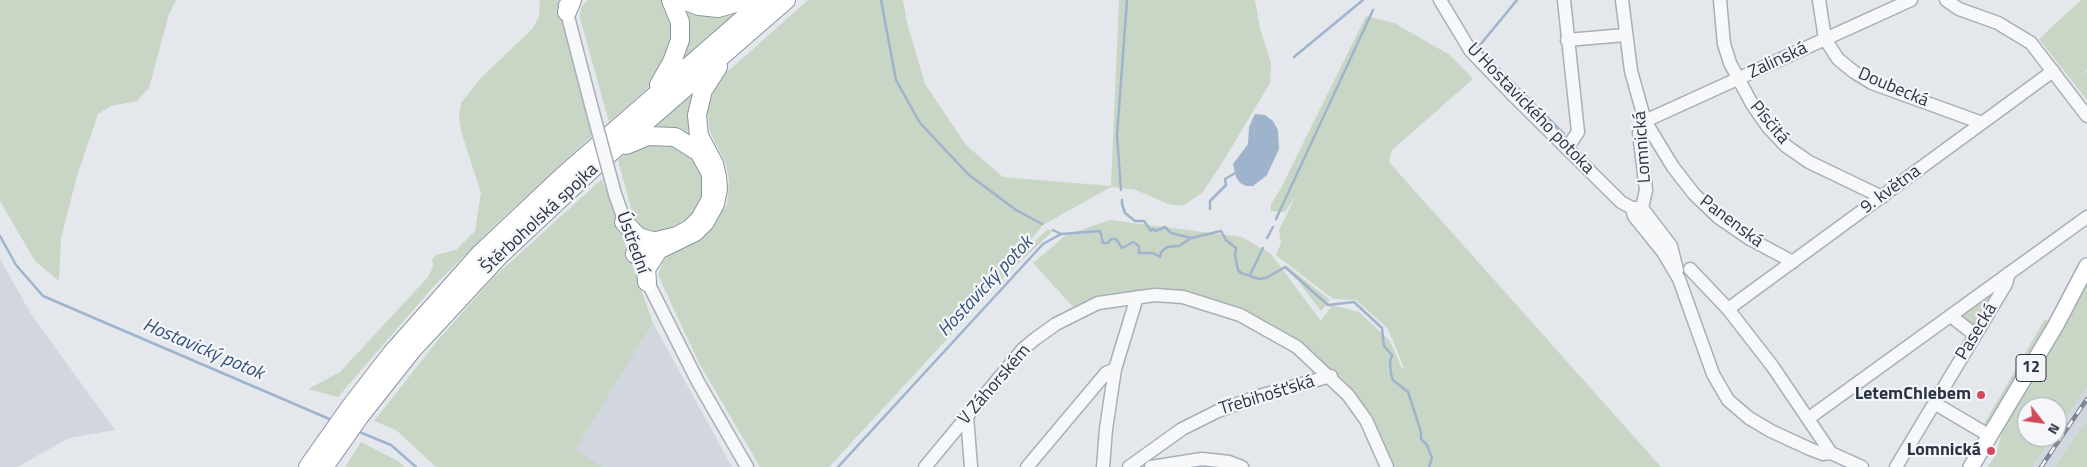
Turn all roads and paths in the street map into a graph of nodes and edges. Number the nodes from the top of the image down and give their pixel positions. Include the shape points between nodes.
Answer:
1 (671, 0) edge
2 (683, 0) edge
3 (746, 0) edge
4 (765, 0) edge
5 (786, 0) edge
6 (1440, 0) edge
7 (1564, 0) edge
8 (1622, 0) edge
9 (1720, 0) edge
10 (1819, 0) edge
11 (1911, 0) edge
12 (1946, 0) edge
13 (568, 4) edge
14 (1625, 35) junction
15 (741, 39) junction
16 (1825, 39) junction
17 (1567, 40) junction
18 (2053, 71) junction
19 (1738, 80) junction
20 (638, 110) junction
21 (2087, 116) edge
22 (1645, 121) junction
23 (1982, 123) junction
24 (1567, 148) junction
25 (594, 166) junction
26 (1882, 197) junction
27 (1637, 208) junction
28 (2087, 217) edge
29 (624, 222) junction
30 (654, 247) junction
31 (635, 254) junction
32 (1792, 262) junction
33 (2087, 266) edge
34 (1690, 269) dead end
35 (2009, 273) junction
36 (647, 282) junction
37 (1137, 297) junction
38 (1728, 309) junction
39 (1951, 316) junction
40 (1975, 334) junction
41 (1115, 370) junction
42 (1331, 376) junction
43 (1934, 403) junction
44 (353, 415) junction
45 (967, 416) junction
46 (1810, 418) junction
47 (1985, 433) junction
48 (339, 434) junction
49 (1830, 453) junction
50 (308, 467) edge
51 (324, 467) edge
52 (747, 467) edge
53 (925, 467) edge
54 (971, 467) edge
55 (1027, 467) edge
56 (1104, 467) edge
57 (1129, 467) edge
58 (1151, 467) edge
59 (1242, 467) edge
60 (1387, 467) edge
61 (1862, 467) edge
62 (1896, 467) edge
63 (1971, 467) edge

1 - 20 highway via 680,22 678,47 662,80
2 - 3 highway via 718,8
4 - 20 highway, Štěrboholská spojka
5 - 15 highway, Štěrboholská spojka
6 - 24 street, U Hostavického potoka via 1470,50
7 - 17 street
8 - 14 street, Lomnická
9 - 19 street, Písčitá via 1724,44
10 - 16 street, Doubecká
11 - 16 street, Zalinská
12 - 18 street via 1959,9 2017,33 2031,43
13 - 29 street, Ústřední, bridge via 591,105
14 - 17 street
14 - 22 street, Lomnická
15 - 25 highway, Štěrboholská spojka
15 - 30 highway via 708,81 698,106 699,136 717,176 715,204 695,232
16 - 19 street, Zalinská
16 - 23 street, Doubecká via 1838,59 1872,83
17 - 24 street via 1578,132
18 - 21 street
18 - 23 street, 9. května
19 - 22 street, Zalinská
19 - 26 street, Písčitá via 1768,127 1786,146 1832,175
20 - 44 highway, Štěrboholská spojka via 476,259 411,330
22 - 27 street, Lomnická via 1639,133 1646,190
22 - 32 street, Panenská via 1694,194 1718,217
23 - 26 street, 9. května
24 - 27 street, U Hostavického potoka via 1621,202
25 - 30 highway via 625,145 654,136 679,139 702,156 712,181 711,199 705,212 696,225
25 - 44 highway, Štěrboholská spojka via 471,284
26 - 32 street, 9. května
27 - 49 street, Lomnická via 1672,246 1679,279 1713,374 1728,400 1771,431 1823,454
28 - 35 street
29 - 30 highway via 638,237
29 - 31 street, Ústřední
30 - 31 highway via 640,245
30 - 36 highway via 646,269
31 - 36 street, Ústřední
32 - 38 street, 9. května
33 - 47 main road, 12 via 2056,325
34 - 38 street
35 - 39 street
35 - 40 street, Pasecká via 2006,284
36 - 52 street, Ústřední via 698,382
37 - 41 street
37 - 42 street, V Záhorském via 1183,297 1240,315 1292,343
37 - 45 street, V Záhorském via 1098,303 1056,324 1023,349
38 - 46 street
39 - 40 street
39 - 46 street
40 - 43 street, Pasecká via 1946,393
41 - 55 street via 1106,373
41 - 56 street
42 - 57 street, Třebihošťská via 1218,411 1182,429
42 - 60 street, V Záhorském via 1366,420
43 - 47 street
43 - 62 street, Pasecká
44 - 48 highway, Štěrboholská spojka
45 - 53 street, V Záhorském
45 - 54 street
46 - 49 street
47 - 63 main road, 12
48 - 50 highway, Štěrboholská spojka
48 - 51 highway, Štěrboholská spojka
49 - 61 street
58 - 59 street via 1202,458

